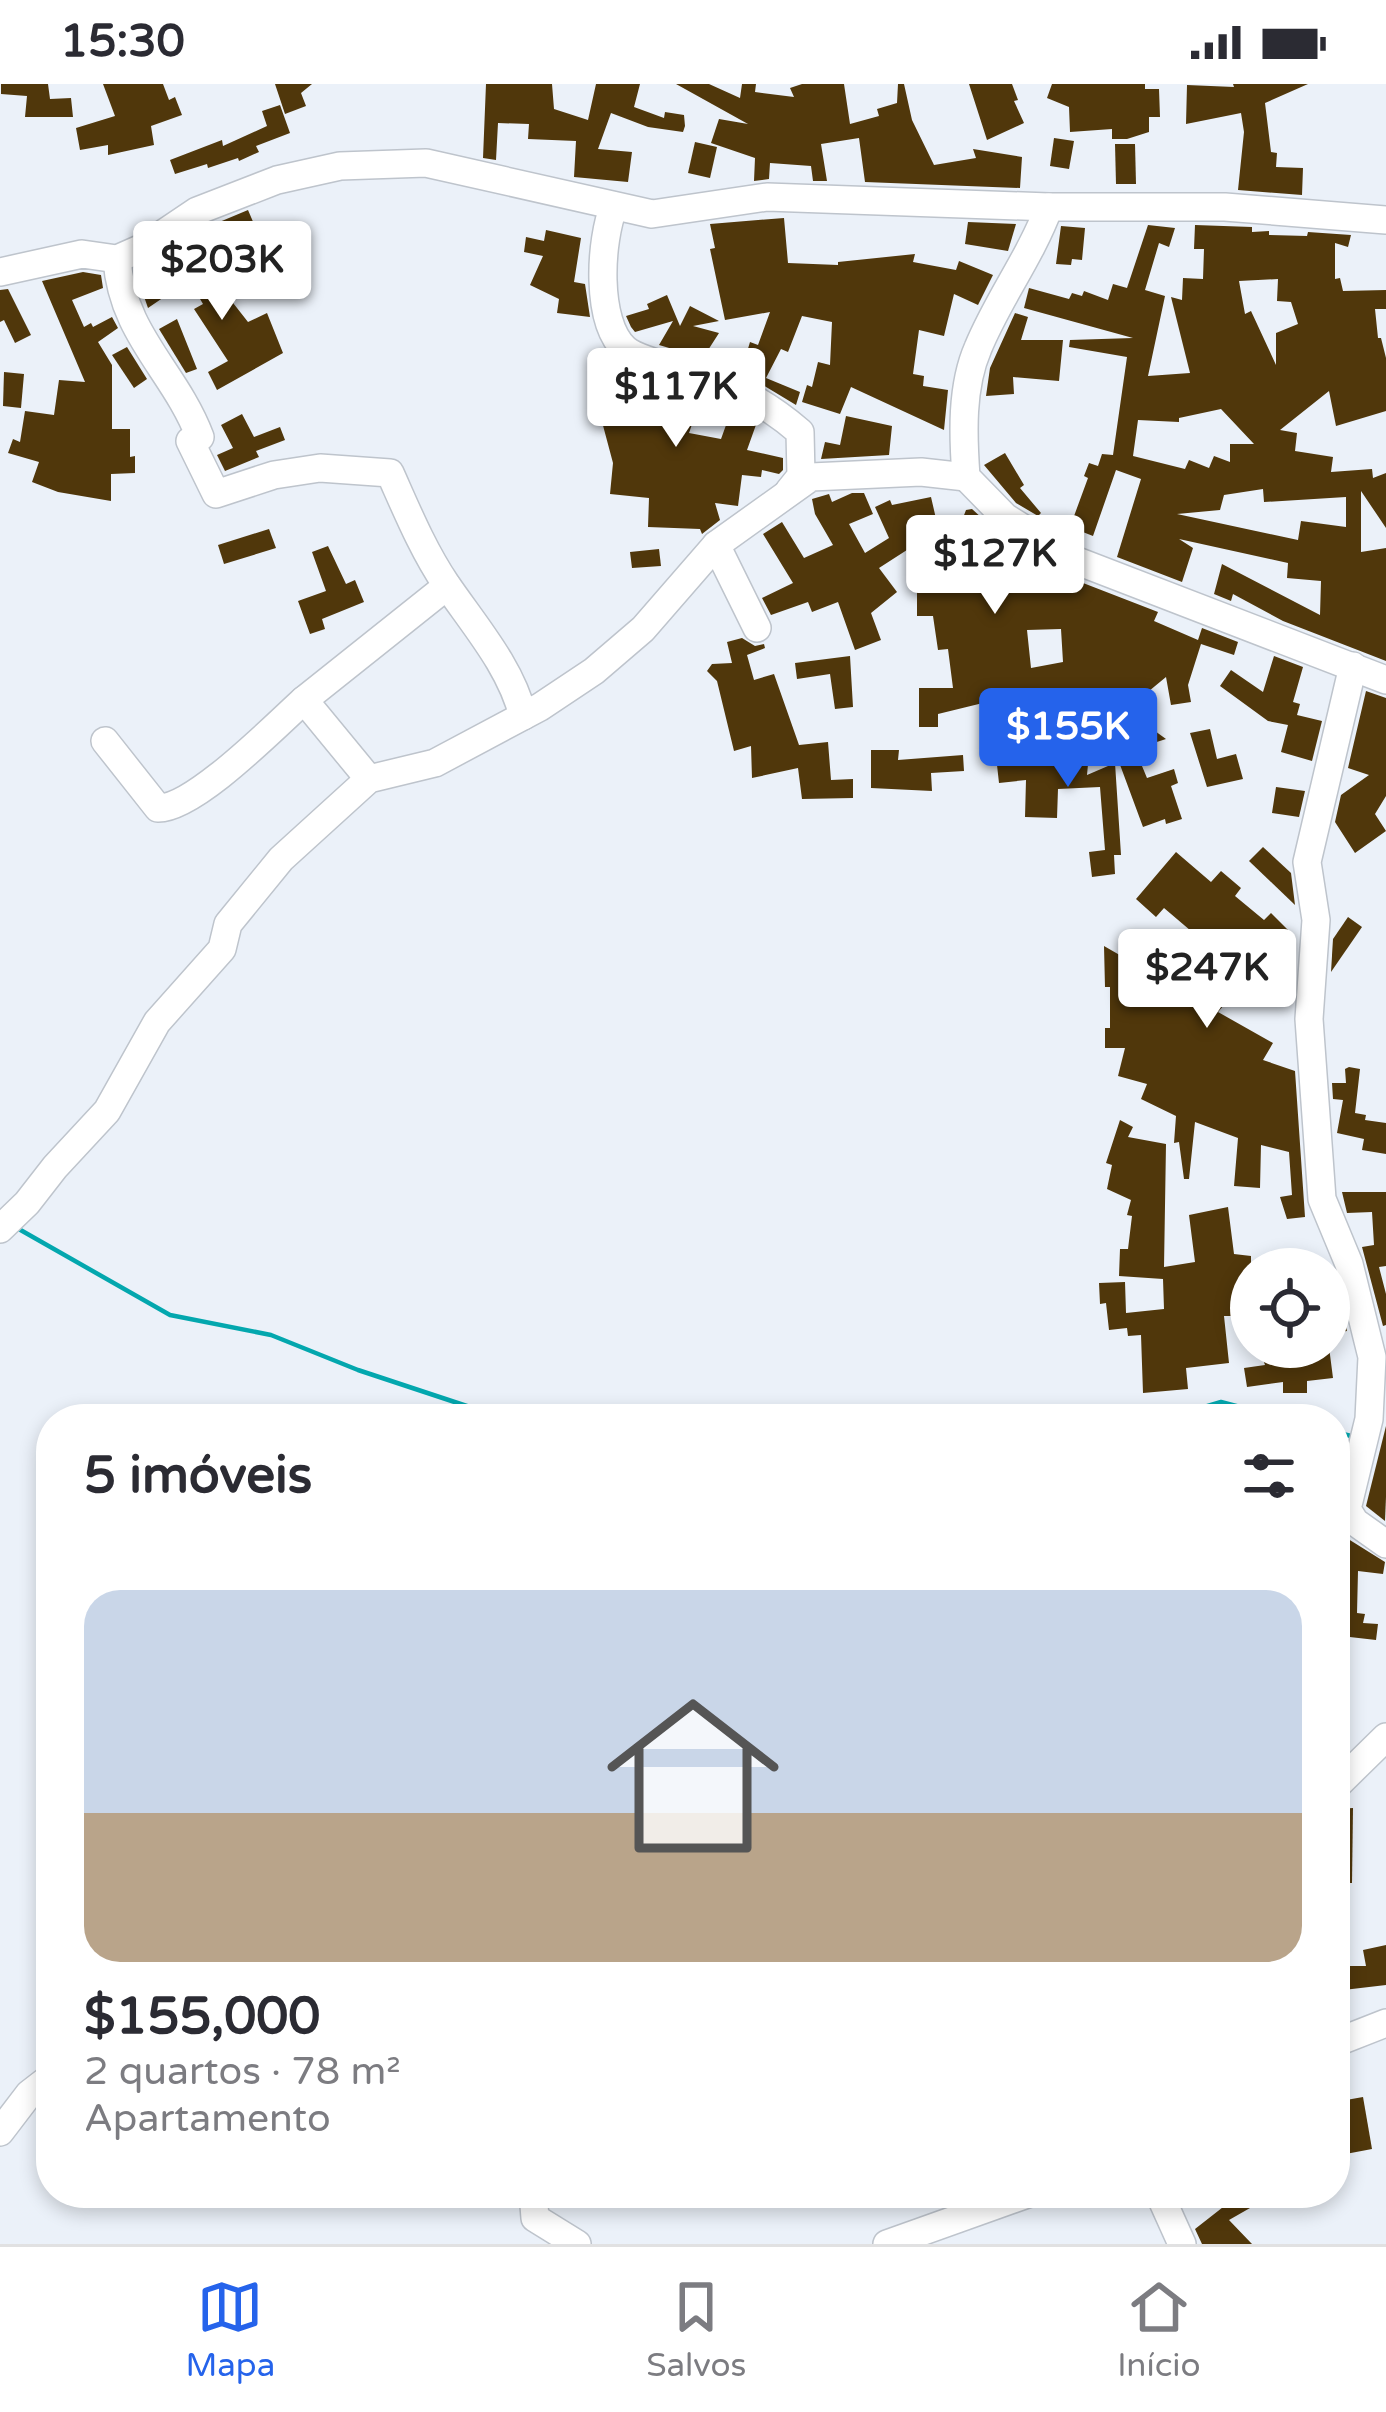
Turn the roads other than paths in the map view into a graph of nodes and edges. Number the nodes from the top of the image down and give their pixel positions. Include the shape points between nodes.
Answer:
1 (614, 206) junction
2 (1048, 207) junction
3 (1386, 220) edge
4 (117, 259) junction
5 (0, 272) edge
6 (966, 476) junction
7 (789, 490) junction
8 (716, 545) junction
9 (447, 586) junction
10 (757, 628) dead end
11 (1353, 666) junction
12 (1386, 680) edge
13 (304, 700) junction
14 (523, 716) junction
15 (105, 741) dead end
16 (369, 779) junction
17 (0, 1228) edge
18 (1350, 1497) edge
19 (1350, 1514) edge
20 (1386, 1544) edge
21 (1386, 1737) edge
22 (1350, 1772) edge
23 (1386, 2024) edge
24 (1350, 2037) edge
25 (36, 2089) edge
26 (0, 2132) edge
27 (534, 2208) edge
28 (988, 2208) edge
29 (1166, 2208) edge
30 (577, 2244) edge
31 (887, 2244) edge
32 (1182, 2244) edge

1 - 2 street via 652,214 767,197
1 - 4 street via 426,163 340,166 197,211
1 - 7 street via 604,271 621,344 770,406 800,432 801,476
2 - 3 street via 1225,206
2 - 6 street via 976,352 965,403
4 - 5 street via 82,254
4 - 9 street via 119,293 194,420 200,437 190,441 216,494 320,468 390,473
6 - 7 street via 811,477
6 - 11 street via 1005,518 1072,560
7 - 8 street
8 - 10 street
8 - 14 street via 643,629
9 - 13 street
9 - 14 street
11 - 12 street
11 - 18 street via 1307,862 1316,920 1309,1019 1322,1198 1349,1264 1372,1358 1369,1419
13 - 15 street via 174,808 158,808
13 - 16 street
14 - 16 street via 435,763
16 - 17 street via 280,860 227,924 222,949 157,1022 107,1111
19 - 20 street
21 - 22 street
23 - 24 street
25 - 26 street
27 - 30 street via 535,2218
28 - 31 street
29 - 32 street

